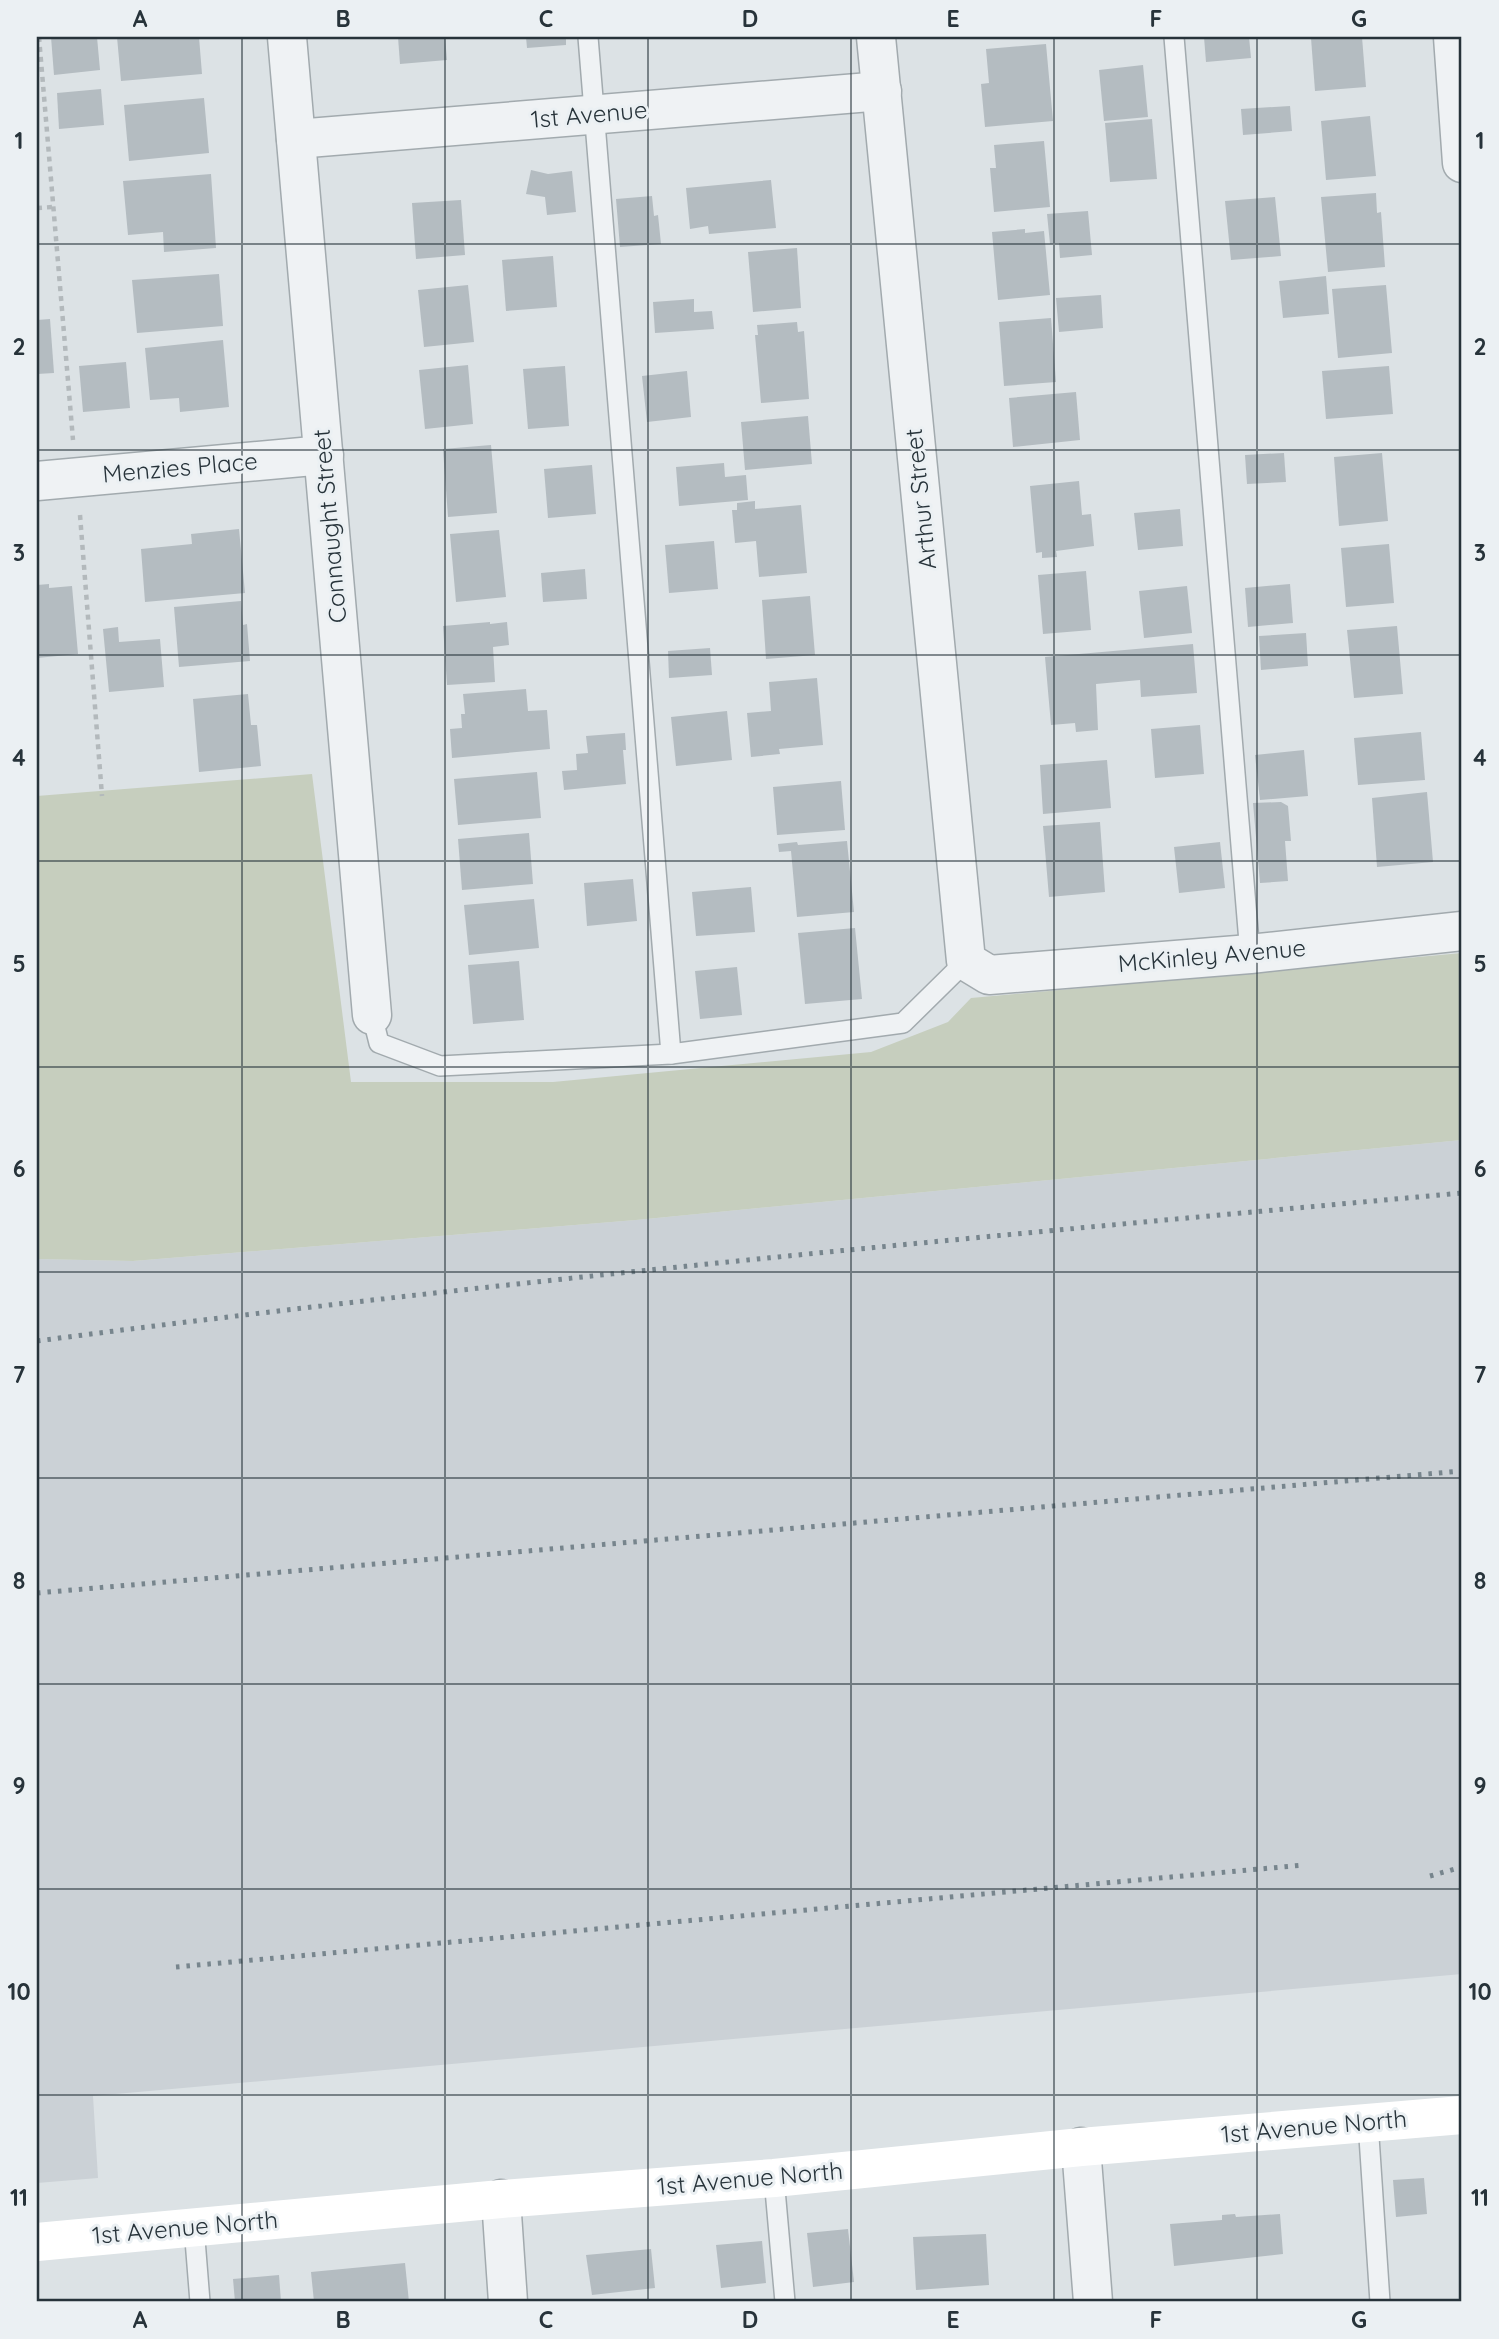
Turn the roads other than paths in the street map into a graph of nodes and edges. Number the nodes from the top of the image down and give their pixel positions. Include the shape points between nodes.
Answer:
1 (287, 37) edge
2 (588, 37) edge
3 (876, 37) edge
4 (1174, 37) edge
5 (1453, 37) edge
6 (882, 91) junction
7 (594, 115) junction
8 (296, 139) junction
9 (1462, 163) edge
10 (324, 455) junction
11 (37, 481) edge
12 (1462, 931) edge
13 (1250, 954) junction
14 (966, 961) junction
15 (372, 1015) joint
16 (671, 1054) junction
17 (1462, 2115) edge
18 (1367, 2122) junction
19 (1081, 2147) junction
20 (774, 2178) junction
21 (501, 2199) junction
22 (194, 2227) junction
23 (37, 2242) edge
24 (200, 2302) edge
25 (508, 2302) edge
26 (785, 2302) edge
27 (1093, 2302) edge
28 (1380, 2302) edge

1 - 8 street, Connaught Street
2 - 7 lane
3 - 6 street, Arthur Street
4 - 13 lane
5 - 9 street
6 - 7 street, 1st Avenue
6 - 14 street, Arthur Street
7 - 8 street, 1st Avenue
7 - 16 lane
8 - 10 street, Connaught Street
10 - 11 street, Menzies Place
10 - 15 street, Connaught Street
12 - 13 street, McKinley Avenue
13 - 14 street, McKinley Avenue via 989,975
14 - 16 lane via 903,1023
15 - 16 lane via 379,1043 440,1066
17 - 18 main road, 1st Avenue North
18 - 19 main road, 1st Avenue North
18 - 28 lane
19 - 20 main road, 1st Avenue North
19 - 27 street
20 - 21 main road, 1st Avenue North
20 - 26 lane
21 - 22 main road, 1st Avenue North
21 - 25 street
22 - 23 main road, 1st Avenue North
22 - 24 lane

